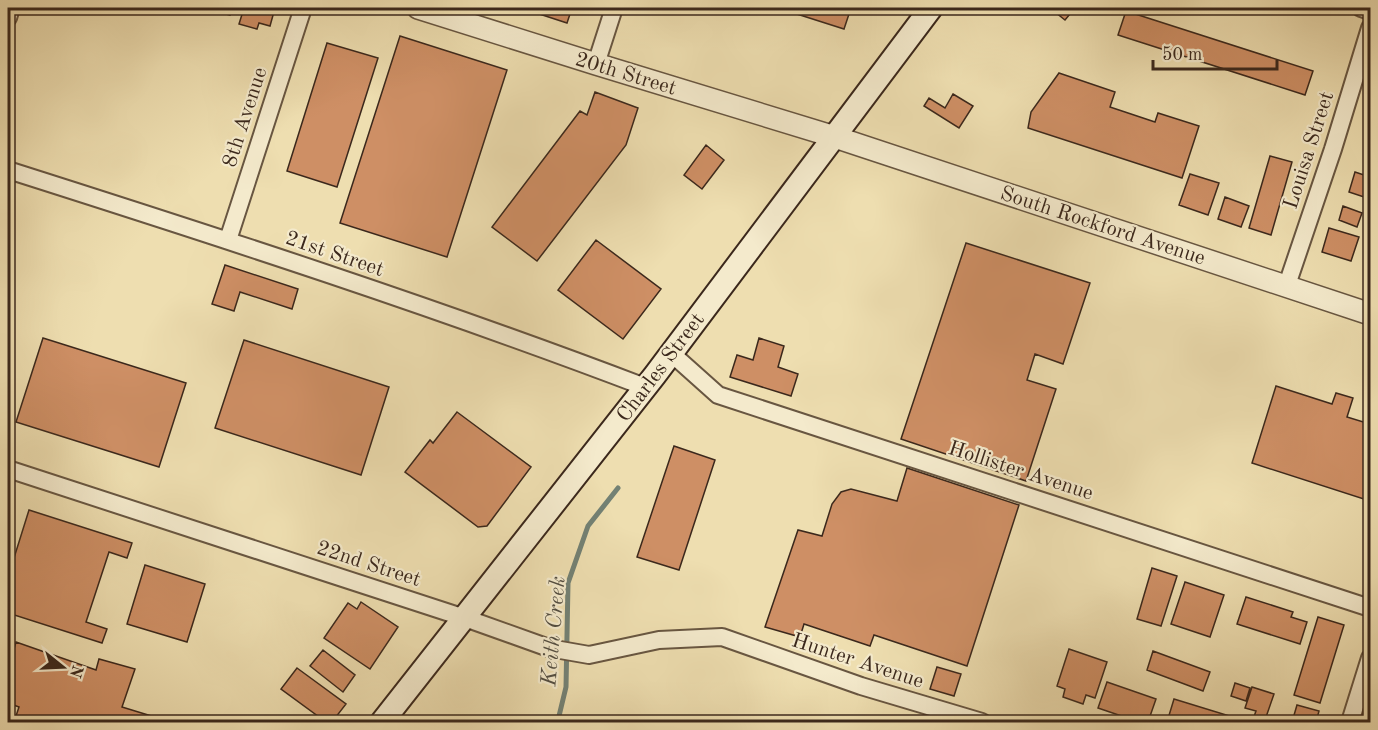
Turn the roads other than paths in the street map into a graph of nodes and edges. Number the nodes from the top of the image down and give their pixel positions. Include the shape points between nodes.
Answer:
1 (11, 8) edge
2 (303, 8) edge
3 (418, 8) edge
4 (614, 8) edge
5 (931, 8) edge
6 (1360, 8) edge
7 (1371, 11) edge
8 (8, 18) edge
9 (1371, 28) edge
10 (596, 64) junction
11 (835, 137) junction
12 (8, 170) edge
13 (228, 240) junction
14 (1287, 285) junction
15 (1371, 314) edge
16 (671, 353) junction
17 (645, 387) junction
18 (8, 469) edge
19 (1371, 608) edge
20 (465, 618) junction
21 (722, 637) joint
22 (1371, 658) edge
23 (382, 723) edge
24 (982, 723) edge
25 (1350, 723) edge

1 - 8 street
2 - 13 street, 8th Avenue
3 - 10 street, 20th Street
4 - 10 street
5 - 11 main road, Charles Street
6 - 7 street
9 - 14 street, Louisa Street
10 - 11 street, 20th Street
11 - 14 street, South Rockford Avenue
11 - 16 main road, Charles Street
12 - 13 street, 21st Street
13 - 17 street, 21st Street via 509,335
14 - 15 street, South Rockford Avenue
16 - 17 main road, Charles Street
16 - 19 street, Hollister Avenue via 718,395
17 - 20 main road, Charles Street
18 - 20 street, 22nd Street
20 - 21 street, 22nd Street via 549,648 589,655 659,640
20 - 23 main road, Charles Street
21 - 24 street, Hunter Avenue
22 - 25 street

